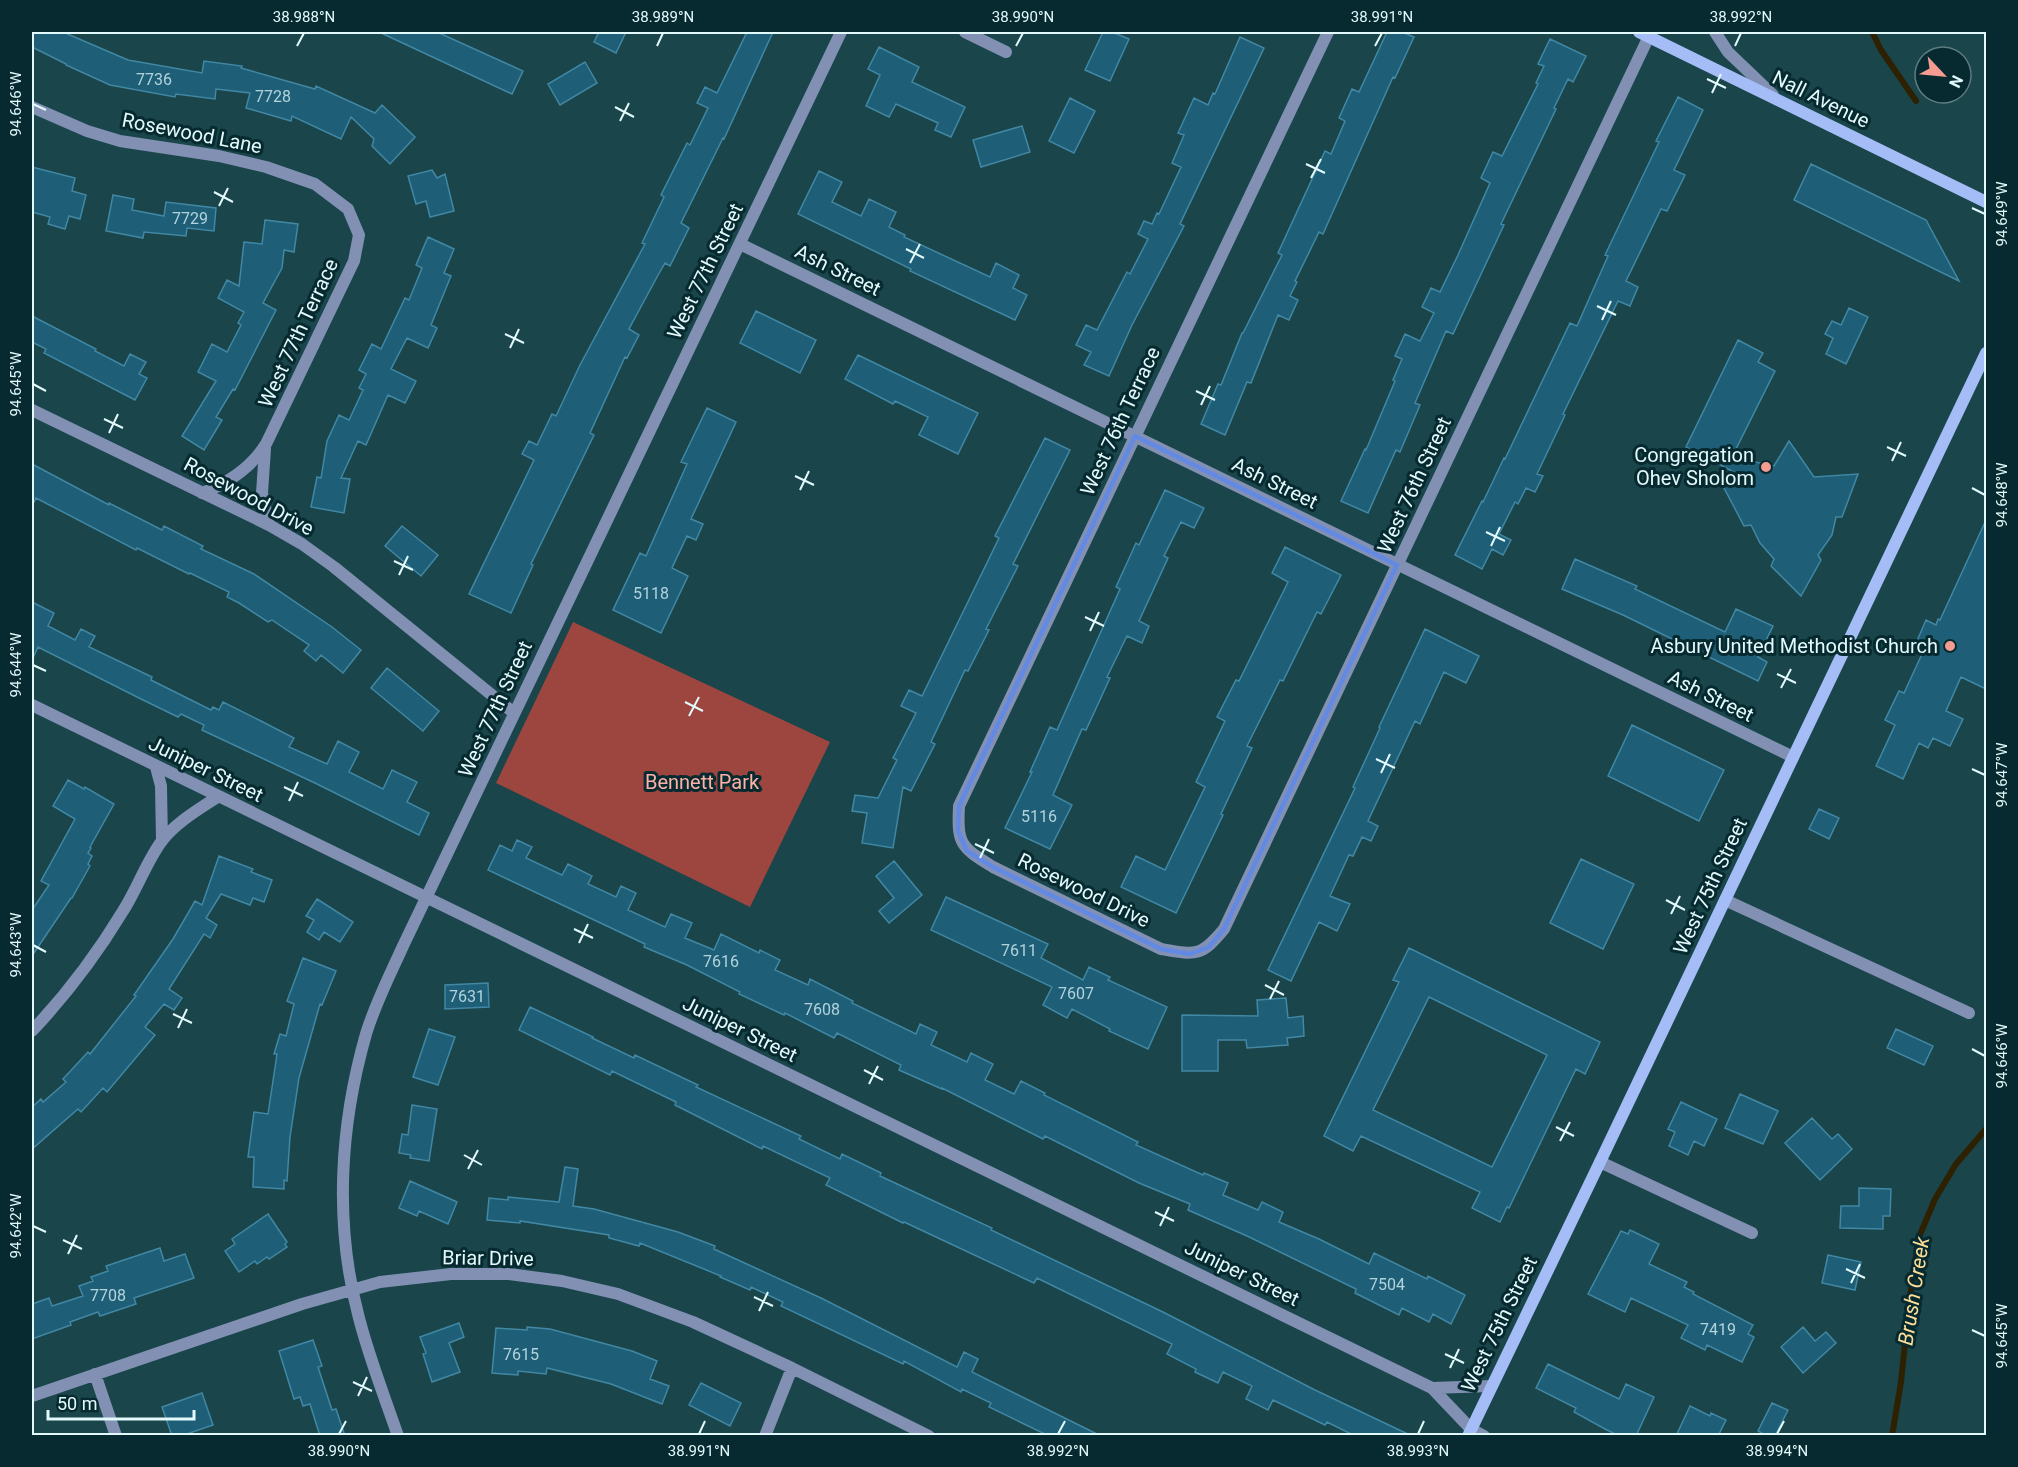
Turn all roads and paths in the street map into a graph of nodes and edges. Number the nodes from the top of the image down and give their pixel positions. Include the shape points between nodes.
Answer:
1 (841, 32) edge
2 (965, 32) edge
3 (1328, 32) edge
4 (1715, 32) edge
5 (1646, 33) edge
6 (1006, 52) dead end
7 (1779, 100) junction
8 (32, 107) edge
9 (1986, 202) edge
10 (342, 205) joint
11 (740, 244) junction
12 (1986, 353) edge
13 (32, 410) edge
14 (1135, 436) junction
15 (266, 444) junction
16 (202, 493) junction
17 (269, 525) junction
18 (1397, 565) junction
19 (32, 705) edge
20 (514, 713) junction
21 (1793, 757) junction
22 (156, 767) junction
23 (219, 796) junction
24 (958, 831) joint
25 (162, 841) junction
26 (428, 898) junction
27 (1725, 900) junction
28 (1209, 946) joint
29 (1969, 1014) dead end
30 (32, 1031) edge
31 (1600, 1162) junction
32 (1752, 1233) dead end
33 (353, 1289) junction
34 (792, 1368) junction
35 (95, 1374) junction
36 (1491, 1386) junction
37 (1432, 1388) junction
38 (32, 1396) edge
39 (1469, 1432) edge
40 (116, 1436) edge
41 (398, 1436) edge
42 (765, 1436) edge
43 (929, 1436) edge
44 (1484, 1436) edge

1 - 11 street, West 77th Street
2 - 6 street
3 - 14 street, West 76th Terrace
4 - 7 street via 1743,68
5 - 7 main road, Nall Avenue
5 - 18 street, West 76th Street
7 - 9 main road, Nall Avenue
8 - 10 street, Rosewood Lane via 120,141 266,167 315,184
10 - 15 street, West 77th Terrace via 348,209 358,235 354,261
11 - 14 street, Ash Street
11 - 20 street, West 77th Street
12 - 21 main road, West 75th Street
13 - 16 street, Rosewood Drive
14 - 18 street, Ash Street
14 - 24 street, West 76th Terrace via 959,806
15 - 16 street, West 77th Terrace via 241,472
15 - 17 street, West 77th Terrace via 262,494
16 - 17 street, Rosewood Drive
17 - 20 street, Rosewood Drive via 334,567
18 - 21 street, Ash Street
18 - 28 street, West 76th Street via 1224,929
19 - 22 street, Juniper Street
20 - 26 street, West 77th Street
21 - 27 main road, West 75th Street
22 - 23 street, Juniper Street
22 - 25 street via 161,786
23 - 25 street
23 - 26 street, Juniper Street
24 - 28 street, Rosewood Drive via 967,851 993,867 1161,949 1190,954
25 - 30 street via 90,963
26 - 33 street, West 77th Street via 380,995 354,1083 344,1145 342,1209
26 - 37 street, Juniper Street
27 - 29 street
27 - 31 main road, West 75th Street
31 - 32 street
31 - 36 main road, West 75th Street
33 - 34 street, Briar Drive via 451,1274 509,1274 562,1281 618,1294 693,1322
33 - 35 street, Briar Drive
33 - 41 street, West 77th Street via 357,1313
34 - 42 street
34 - 43 street, Briar Drive
35 - 38 street, Briar Drive
35 - 40 street
36 - 37 street, Juniper Street
36 - 39 main road, West 75th Street
37 - 39 street, Juniper Street
39 - 44 street, Juniper Street

